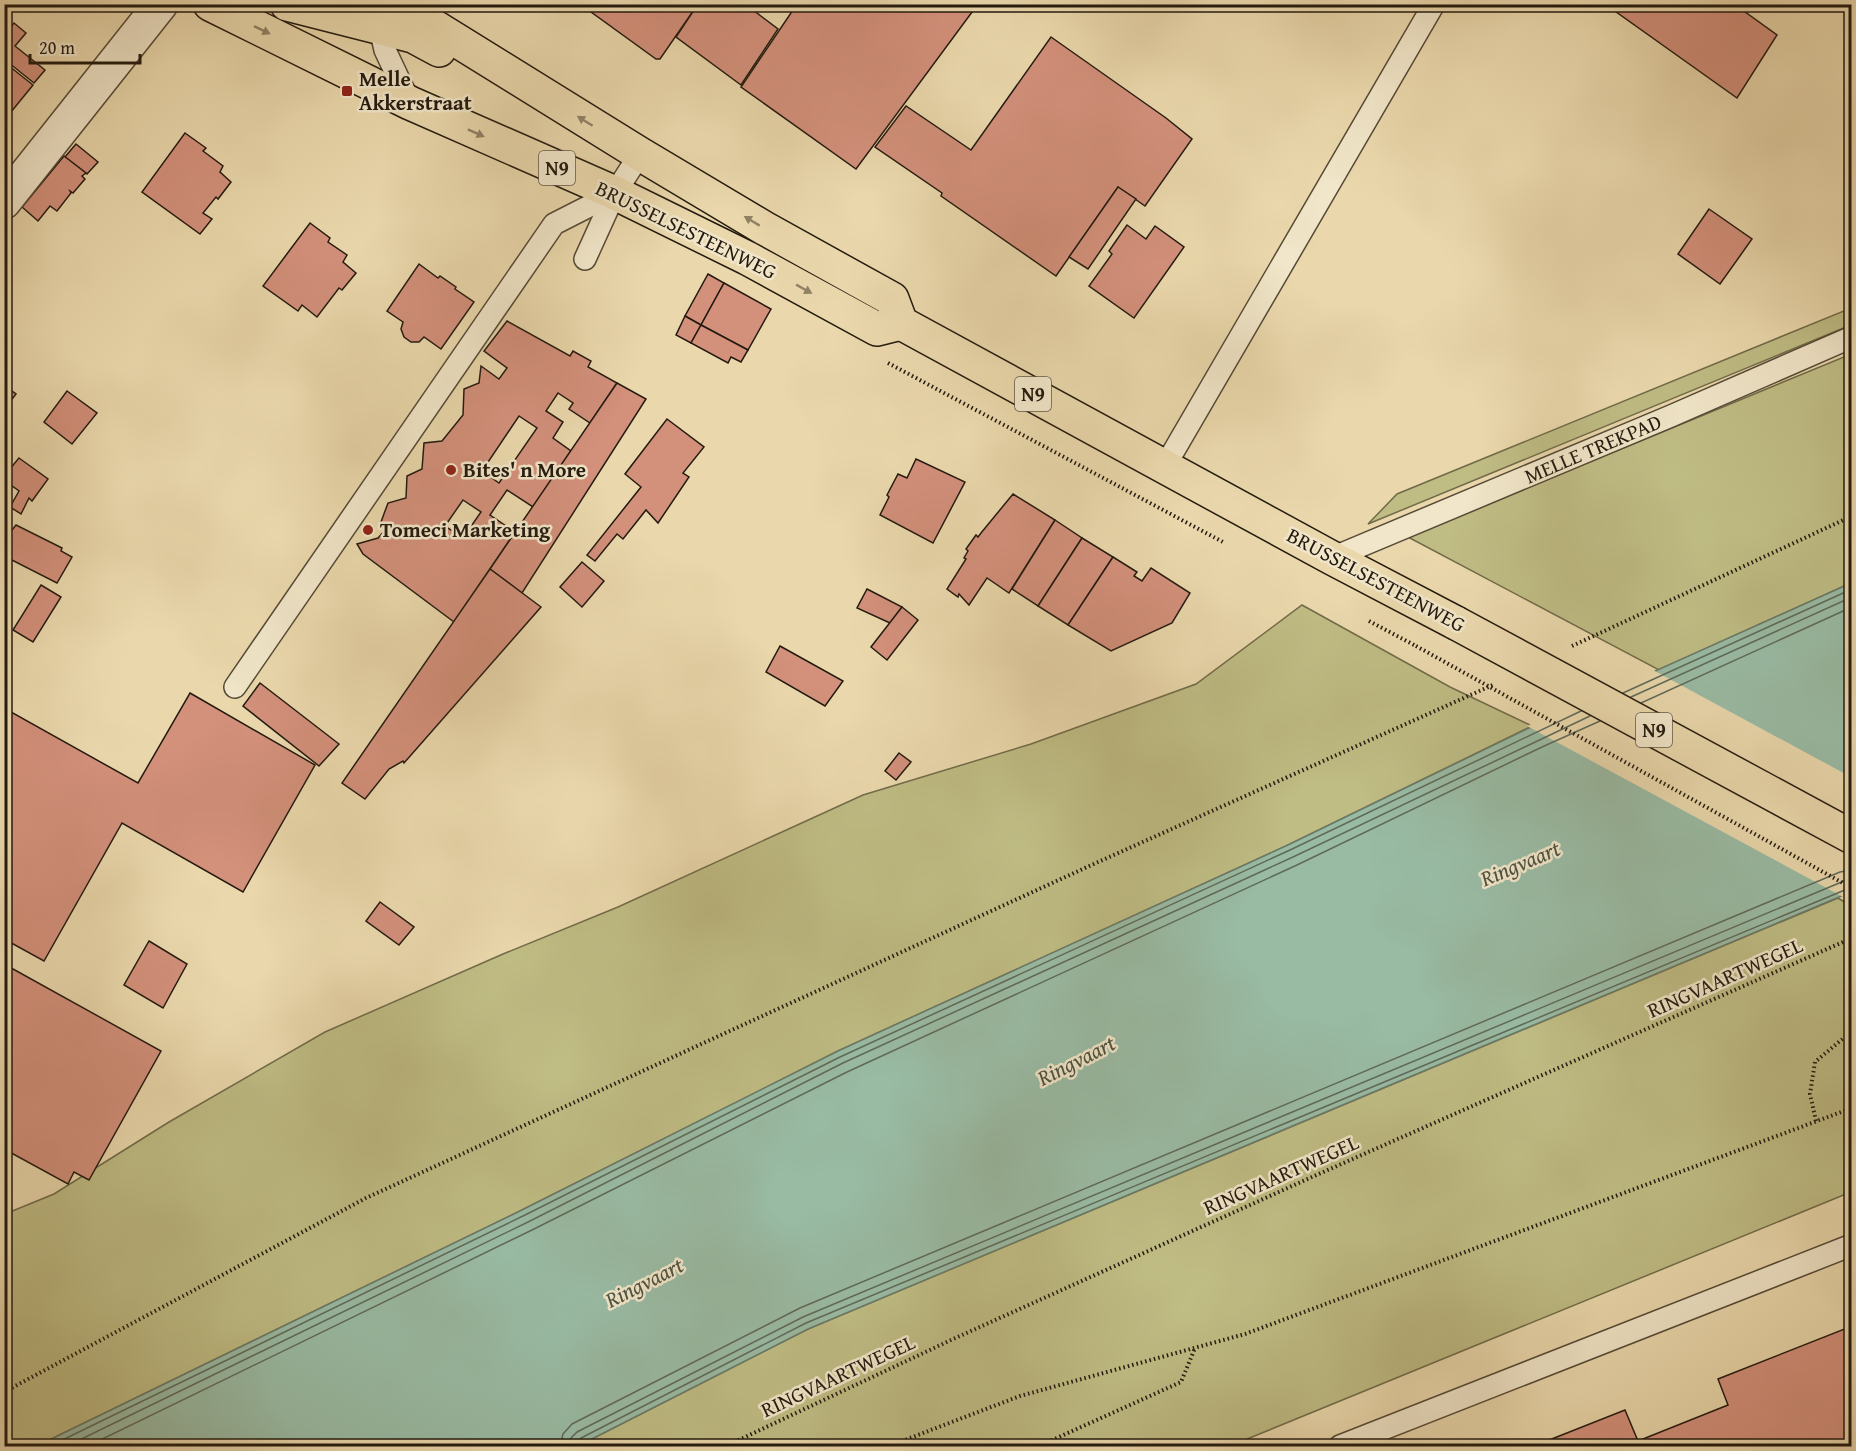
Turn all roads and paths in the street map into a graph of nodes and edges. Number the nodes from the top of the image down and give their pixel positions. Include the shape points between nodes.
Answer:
1 (161, 4) edge
2 (210, 4) edge
3 (287, 4) edge
4 (1434, 4) edge
5 (387, 12) edge
6 (410, 104) junction
7 (640, 154) junction
8 (615, 193) junction
9 (4, 202) edge
10 (585, 259) dead end
11 (901, 323) junction
12 (1851, 337) edge
13 (1165, 466) junction
14 (1851, 516) edge
15 (1332, 558) junction
16 (1416, 646) dead end
17 (1567, 648) dead end
18 (1504, 679) dead end
19 (235, 687) dead end
20 (1851, 837) edge
21 (1851, 888) edge
22 (1851, 938) edge
23 (1851, 1031) edge
24 (1851, 1108) edge
25 (1816, 1121) junction
26 (1851, 1245) edge
27 (1196, 1348) junction
28 (4, 1392) edge
29 (726, 1446) edge
30 (889, 1446) edge
31 (1039, 1446) edge
32 (1340, 1446) edge

1 - 9 street
2 -> 6 main road, BRUSSELSESTEENWEG / N9
3 - 5 main road
4 - 13 lane
5 - 6 lane via 385,50
7 -> 5 main road, BRUSSELSESTEENWEG / N9 via 516,78 479,72 413,36
6 -> 8 main road, BRUSSELSESTEENWEG / N9
7 - 8 lane
11 -> 7 main road, BRUSSELSESTEENWEG / N9 via 892,299
8 - 10 lane
8 -> 11 main road, BRUSSELSESTEENWEG / N9 via 747,258 877,329
8 - 19 lane via 554,224
11 - 13 main road, BRUSSELSESTEENWEG / N9
12 - 15 lane, MELLE TREKPAD
13 - 15 main road, BRUSSELSESTEENWEG / N9
14 - 17 path
15 - 20 main road, BRUSSELSESTEENWEG / N9, bridge
16 - 21 path, bridge
18 - 28 path via 366,1198
22 - 29 path, RINGVAARTWEGEL via 1280,1191
23 - 25 path via 1815,1062 1810,1094
24 - 25 path
25 - 27 path via 1245,1334
26 - 32 lane
27 - 30 path via 1020,1396
27 - 31 path via 1181,1382

